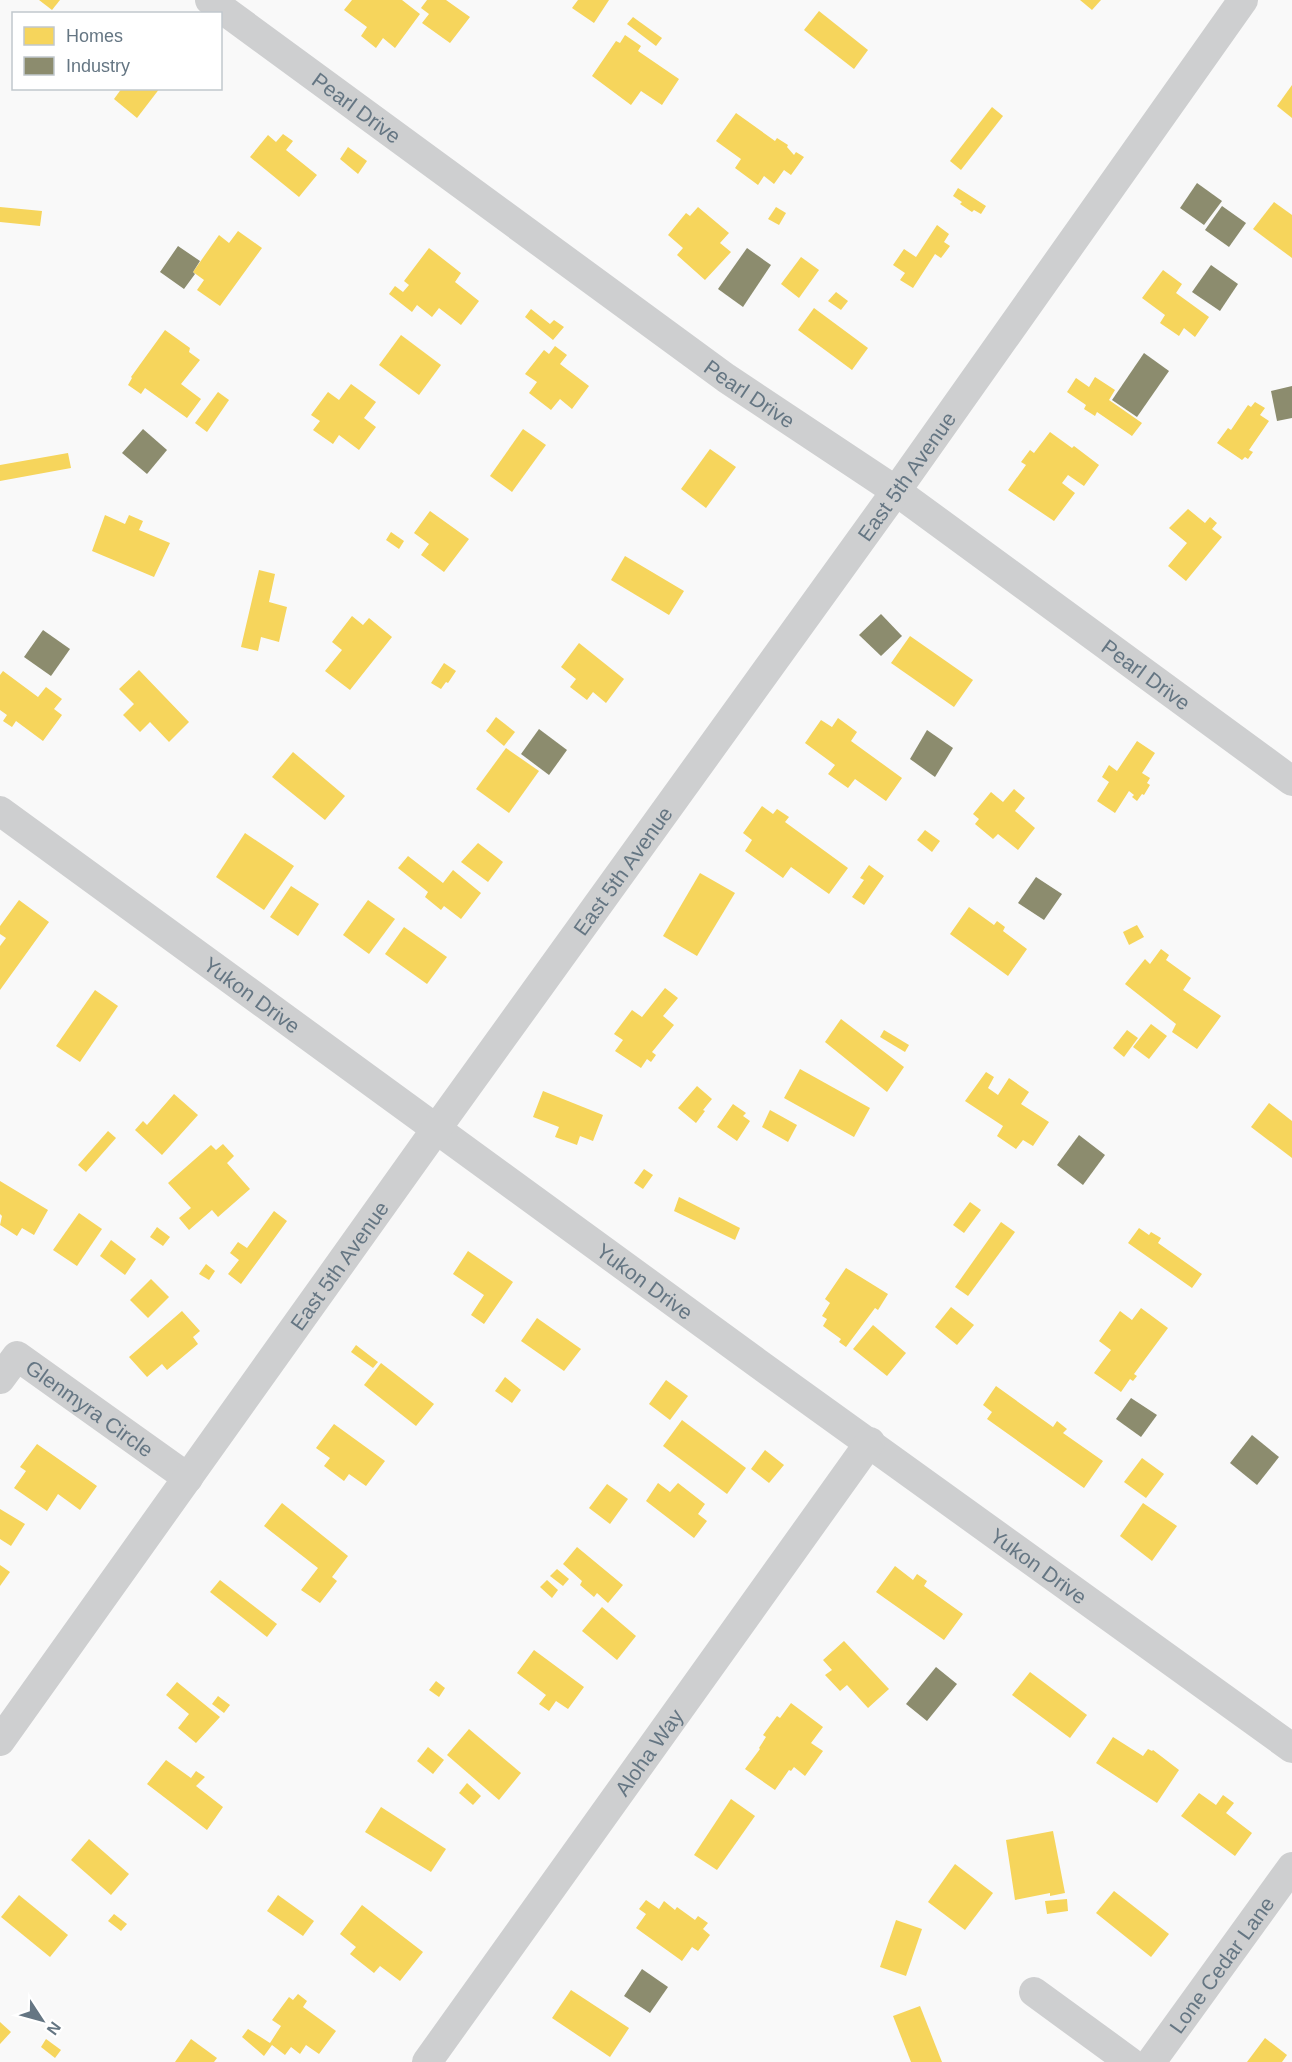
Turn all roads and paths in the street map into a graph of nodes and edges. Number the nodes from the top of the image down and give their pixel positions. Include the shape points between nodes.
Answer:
1 (210, 0) edge
2 (1243, 0) edge
3 (896, 491) junction
4 (1292, 781) edge
5 (0, 812) edge
6 (437, 1128) junction
7 (0, 1379) edge
8 (870, 1442) junction
9 (188, 1478) junction
10 (0, 1741) edge
11 (1292, 1748) edge
12 (1292, 1867) edge
13 (1034, 1992) dead end
14 (427, 2062) edge
15 (1131, 2062) edge
16 (1150, 2062) edge

1 - 3 street, Pearl Drive via 726,378
2 - 3 street, East 5th Avenue
3 - 4 street, Pearl Drive
3 - 6 street, East 5th Avenue
5 - 6 street, Yukon Drive
6 - 8 street, Yukon Drive
6 - 9 street, East 5th Avenue
7 - 9 street, Glenmyra Circle via 16,1356
8 - 11 street, Yukon Drive
8 - 14 street, Aloha Way
9 - 10 street, East 5th Avenue
12 - 16 street, Lone Cedar Lane
13 - 15 street

